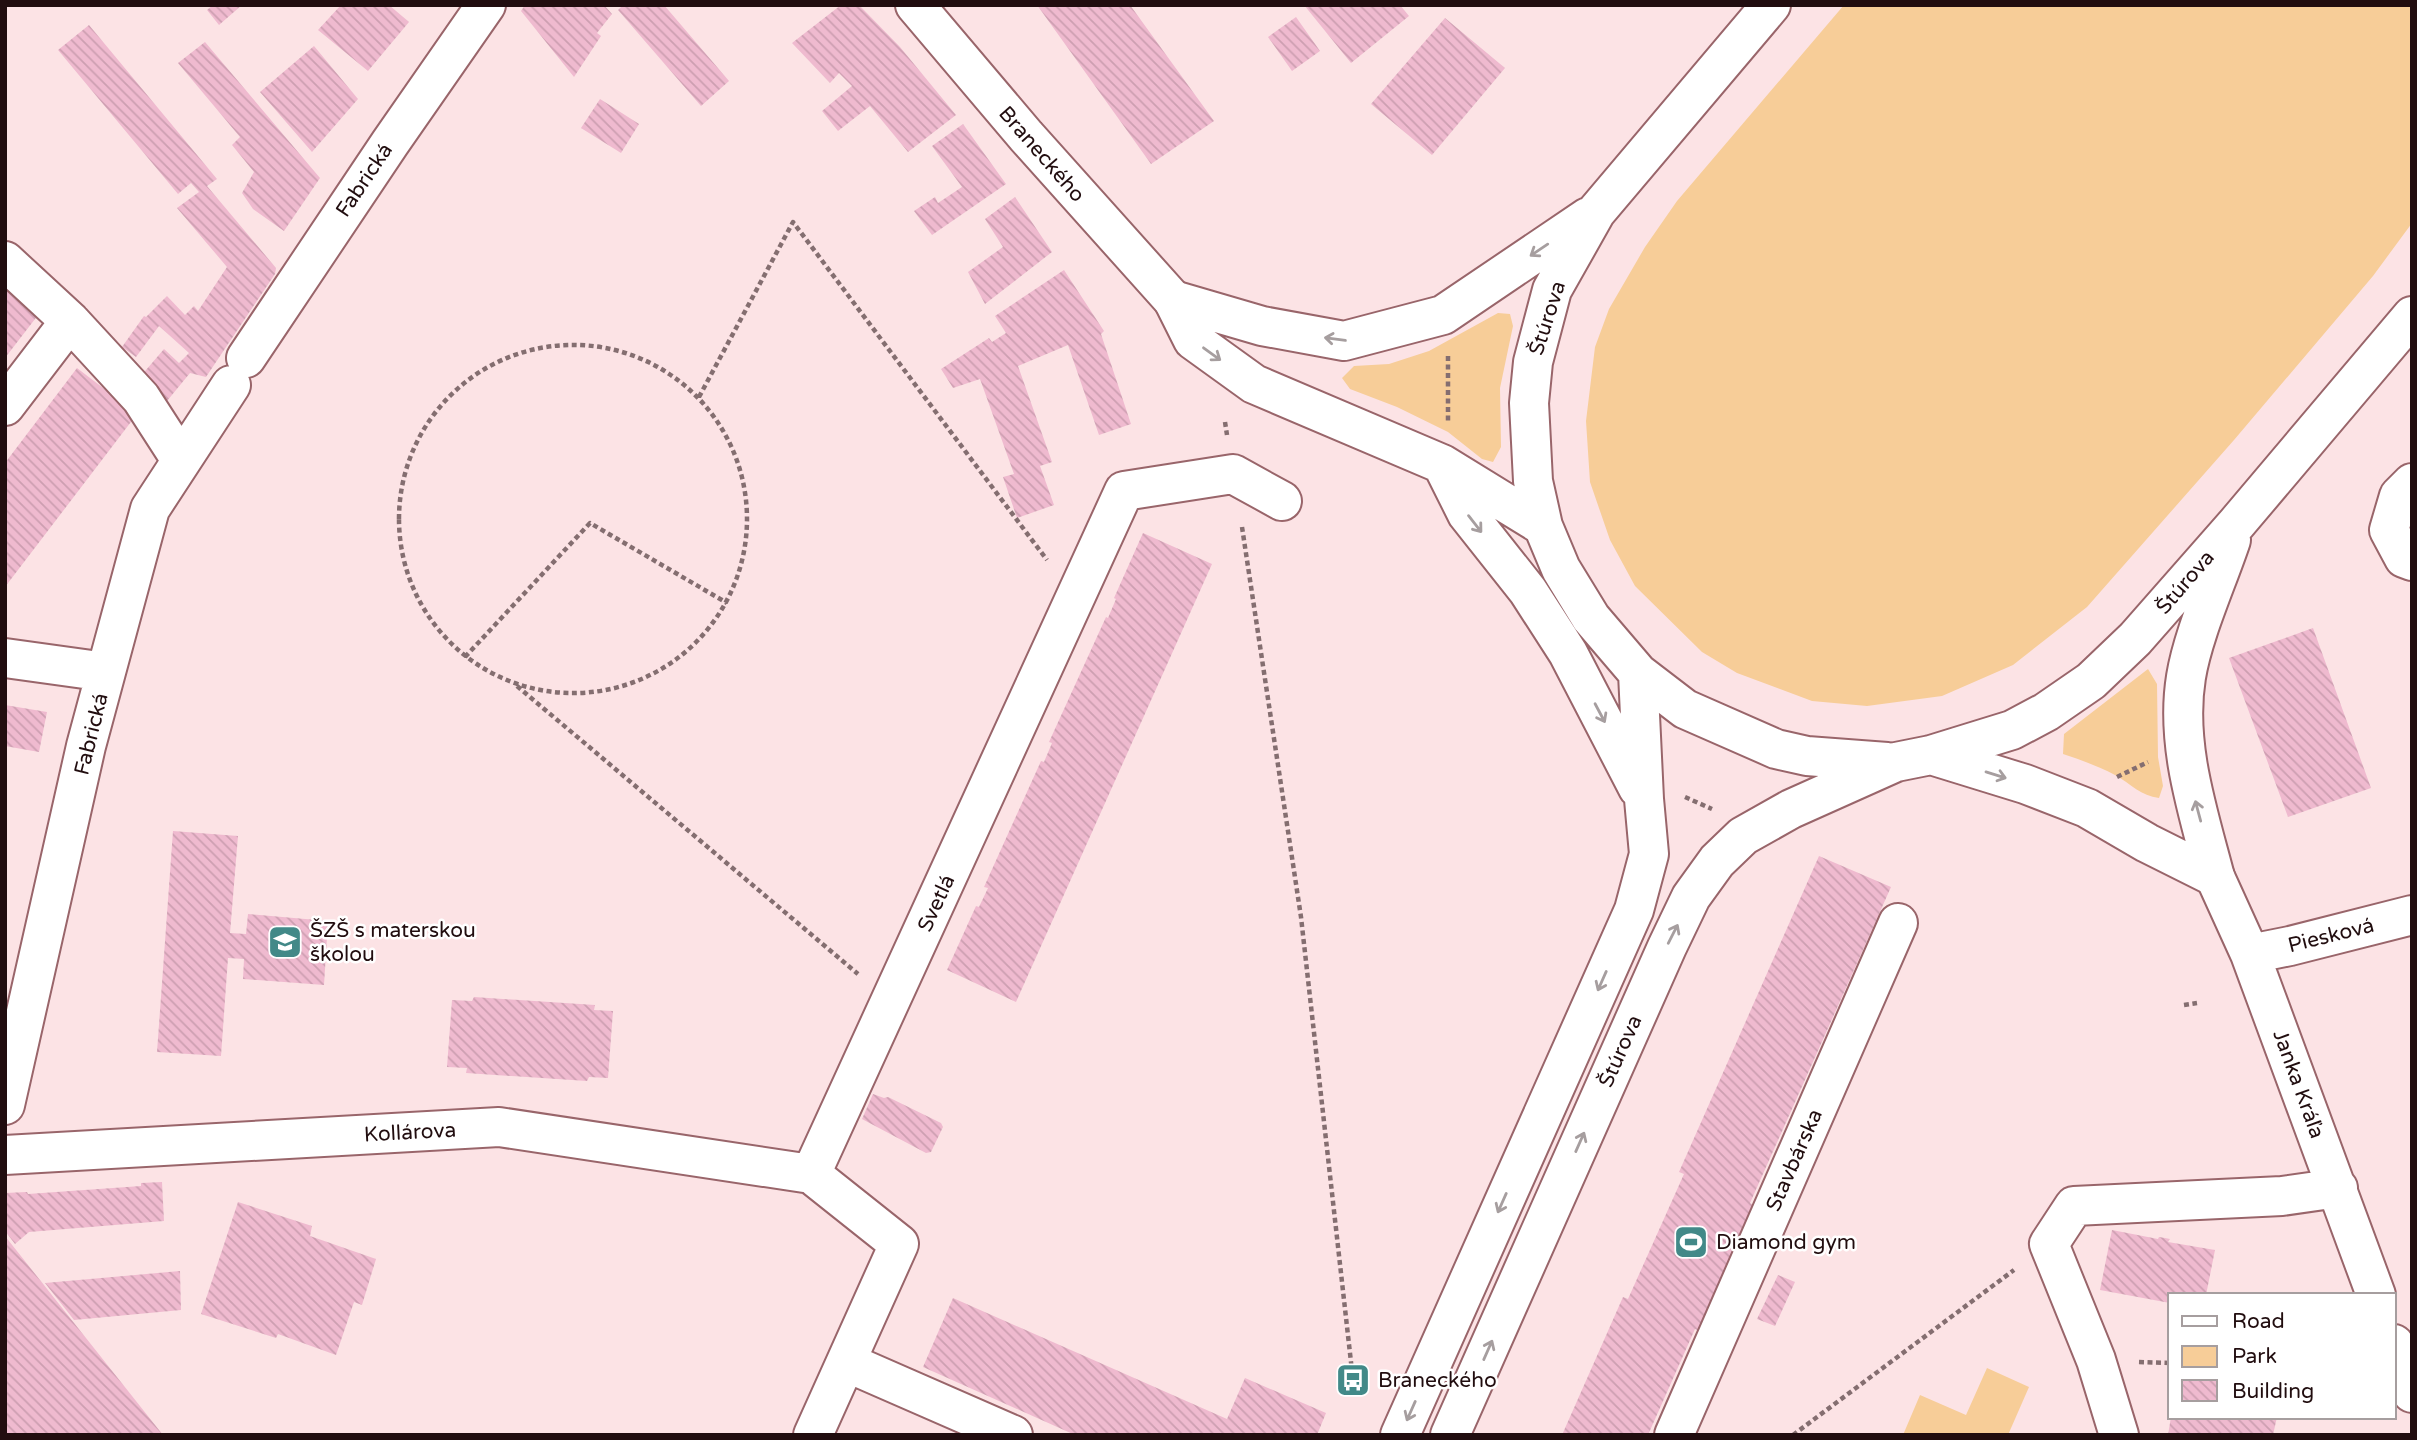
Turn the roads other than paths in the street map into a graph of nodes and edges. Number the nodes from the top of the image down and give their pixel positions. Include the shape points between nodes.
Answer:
1 (486, 5) edge
2 (915, 5) edge
3 (1771, 5) edge
4 (1595, 212) junction
5 (5, 261) edge
6 (1173, 300) junction
7 (2412, 316) edge
8 (70, 321) junction
9 (5, 406) edge
10 (1445, 448) junction
11 (181, 460) junction
12 (2412, 483) edge
13 (1282, 501) dead end
14 (2237, 523) junction
15 (1543, 526) junction
16 (2412, 561) edge
17 (5, 658) edge
18 (106, 672) junction
19 (1638, 673) junction
20 (1914, 758) junction
21 (1661, 796) junction
22 (2215, 877) junction
23 (2412, 915) edge
24 (1898, 923) dead end
25 (2250, 954) junction
26 (5, 1105) edge
27 (5, 1155) edge
28 (811, 1174) junction
29 (2338, 1188) junction
30 (2375, 1293) edge
31 (2396, 1350) edge
32 (846, 1362) junction
33 (2412, 1393) edge
34 (813, 1435) edge
35 (1013, 1435) edge
36 (1400, 1435) edge
37 (1450, 1435) edge
38 (1674, 1435) edge
39 (2119, 1435) edge

1 - 11 street, Fabrická
2 - 6 street, Braneckého
3 - 4 street, Štúrova
4 -> 6 street via 1443,315 1344,341 1262,326
4 - 15 street, Štúrova via 1552,290 1533,362 1529,440 1532,481
5 - 8 street
6 -> 10 street, Braneckého via 1193,340 1254,384
7 - 14 street, Štúrova
8 - 9 street
8 - 11 street via 141,398
10 - 15 street, Braneckého
10 -> 21 street via 1467,514 1528,590
11 - 18 street, Fabrická via 150,509
12 - 16 street via 2399,496 2389,530 2404,558
13 - 28 street, Svetlá via 1233,474 1124,491
14 - 20 street, Štúrova via 2135,639 2091,681 2012,730
22 -> 14 street, Janka Kráľa via 2191,784 2184,705 2192,653
15 - 19 street, Štúrova via 1561,569 1591,618
17 - 18 street
18 - 26 street, Fabrická
19 - 20 street, Štúrova via 1685,709 1776,749 1807,756
19 - 21 street
20 -> 22 street via 2025,784 2087,808
37 -> 20 street, Štúrova via 1691,897 1717,861 1743,836 1791,809
21 -> 36 street via 1634,910
22 - 25 street, Janka Kráľa
23 - 25 street, Piesková
24 - 38 street, Stavbárska
25 - 29 street, Janka Kráľa
27 - 28 street, Kollárova via 499,1128
28 - 32 street via 898,1244
29 - 30 street, Janka Kráľa
29 - 39 street via 2283,1196 2074,1206 2049,1244 2096,1360
31 - 33 street
32 - 34 street
32 - 35 street

